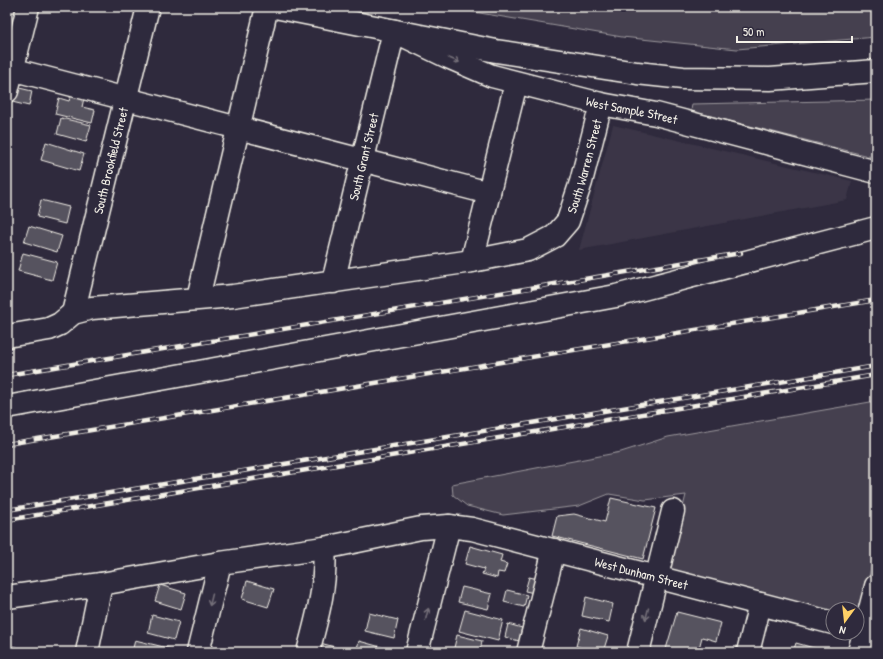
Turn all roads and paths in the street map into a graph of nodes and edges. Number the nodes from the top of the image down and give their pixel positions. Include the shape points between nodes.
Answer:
1 (28, 7) edge
2 (148, 7) edge
3 (267, 7) edge
4 (275, 7) edge
5 (394, 31) junction
6 (10, 69) edge
7 (876, 71) edge
8 (516, 83) junction
9 (7, 91) edge
10 (124, 99) junction
11 (601, 104) junction
12 (238, 127) junction
13 (363, 159) junction
14 (876, 172) edge
15 (489, 192) junction
16 (876, 228) edge
17 (472, 261) junction
18 (333, 282) junction
19 (198, 298) junction
20 (73, 313) junction
21 (7, 336) edge
22 (7, 407) edge
23 (673, 511) dead end
24 (449, 526) junction
25 (324, 548) junction
26 (554, 550) junction
27 (220, 563) junction
28 (656, 577) junction
29 (101, 584) junction
30 (876, 586) edge
31 (7, 597) edge
32 (760, 604) junction
33 (825, 621) edge
34 (866, 631) edge
35 (87, 652) edge
36 (198, 652) edge
37 (308, 652) edge
38 (417, 652) edge
39 (528, 652) edge
40 (638, 652) edge
41 (748, 652) edge
42 (859, 652) edge

1 - 6 street
2 - 10 street, South Brookfield Street
3 - 12 street
4 - 5 street, West Sample Street
5 - 7 street, West Sample Street via 591,67 683,78 770,79
5 -> 8 street, West Sample Street via 484,73
5 - 13 street, South Grant Street
6 - 9 street
6 - 10 street
8 - 11 street, West Sample Street
8 - 15 street
10 - 12 street
10 - 20 street, South Brookfield Street
11 - 14 street, West Sample Street via 656,114
11 - 17 street, South Warren Street via 573,212 562,229 546,242 528,250
12 - 13 street
12 - 19 street
13 - 15 street
13 - 18 street, South Grant Street
15 - 17 street
16 - 22 street via 616,296
17 - 18 street, South Warren Street
18 - 19 street, South Warren Street via 233,296
19 - 20 street, South Warren Street via 92,308
20 - 21 street via 49,329
23 - 28 street
24 - 25 street, West Dunham Street via 421,528
24 - 26 street, West Dunham Street via 472,529
38 -> 24 street
25 - 27 street, West Dunham Street
25 - 37 street via 325,562 320,603
26 - 28 street, West Dunham Street
26 - 39 street
27 - 29 street, West Dunham Street
27 -> 36 street
28 - 32 street, West Dunham Street
28 -> 40 street
29 - 31 street, West Dunham Street
29 - 35 street
30 - 34 street
32 - 33 street, West Dunham Street
32 - 41 street
34 - 42 street

